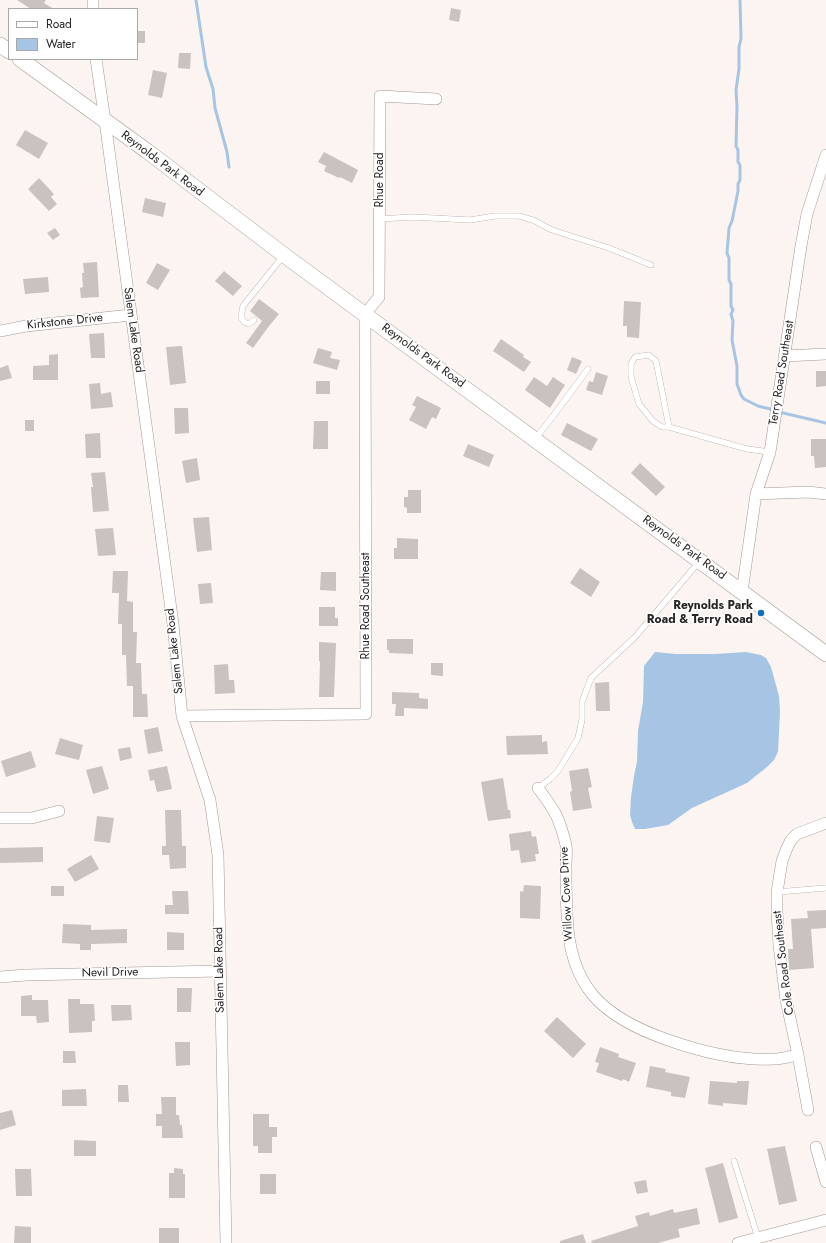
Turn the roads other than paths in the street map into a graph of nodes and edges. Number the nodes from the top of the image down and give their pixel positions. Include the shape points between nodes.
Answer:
1 (21, 60) edge
2 (96, 60) edge
3 (436, 99) dead end
4 (105, 121) junction
5 (826, 155) edge
6 (379, 219) junction
7 (284, 255) junction
8 (651, 265) dead end
9 (365, 314) junction
10 (131, 315) junction
11 (254, 320) dead end
12 (0, 331) edge
13 (826, 354) edge
14 (785, 356) junction
15 (588, 369) dead end
16 (669, 427) junction
17 (535, 439) junction
18 (770, 452) junction
19 (756, 494) junction
20 (826, 494) edge
21 (700, 560) junction
22 (742, 592) junction
23 (826, 654) edge
24 (182, 716) junction
25 (538, 788) joint
26 (59, 811) dead end
27 (0, 818) edge
28 (826, 823) edge
29 (826, 888) edge
30 (777, 892) junction
31 (220, 971) junction
32 (0, 977) edge
33 (798, 1055) junction
34 (808, 1110) dead end
35 (816, 1147) dead end
36 (734, 1161) dead end
37 (826, 1182) edge
38 (826, 1220) edge
39 (758, 1238) junction
40 (226, 1243) edge
41 (738, 1243) edge

1 - 4 main road, Reynolds Park Road
2 - 4 street, Salem Lake Road
3 - 6 street, Rhue Road via 380,96
4 - 7 main road, Reynolds Park Road
4 - 10 street, Salem Lake Road
5 - 14 street, Terry Road Southeast via 807,214
6 - 8 lane via 413,217 470,220 519,216
6 - 9 street, Rhue Road via 379,297
7 - 9 main road, Reynolds Park Road
7 - 11 lane via 243,306 241,317 244,322 249,324
9 - 17 main road, Reynolds Park Road
9 - 24 street, Rhue Road Southeast via 366,714
10 - 12 street, Kirkstone Drive
10 - 24 street, Salem Lake Road via 173,624
13 - 14 street
14 - 18 street, Terry Road Southeast
15 - 17 lane
16 - 16 lane via 656,361 649,355 635,357 631,364 631,377 639,404 653,421 662,427
16 - 18 lane via 747,449
17 - 21 main road, Reynolds Park Road
18 - 19 street, Terry Road Southeast
19 - 20 street
19 - 22 street, Terry Road Southeast
21 - 22 main road, Reynolds Park Road
21 - 25 lane via 635,637 591,678 582,702 578,738 558,771
22 - 23 main road, Reynolds Park Road
24 - 31 street, Salem Lake Road via 210,800 218,855
25 - 33 street, Willow Cove Drive via 556,814 566,845 569,943 577,970 591,994 616,1015 636,1027 688,1047 757,1059
26 - 27 street via 32,818
28 - 30 street, Cole Road Southeast via 798,834 791,840 782,861
29 - 30 lane
30 - 33 street, Cole Road Southeast via 778,932 786,1000
31 - 32 street, Nevil Drive
31 - 40 street, Salem Lake Road
33 - 34 street, Cole Road Southeast
35 - 37 street
36 - 39 lane
38 - 39 street
39 - 41 street

